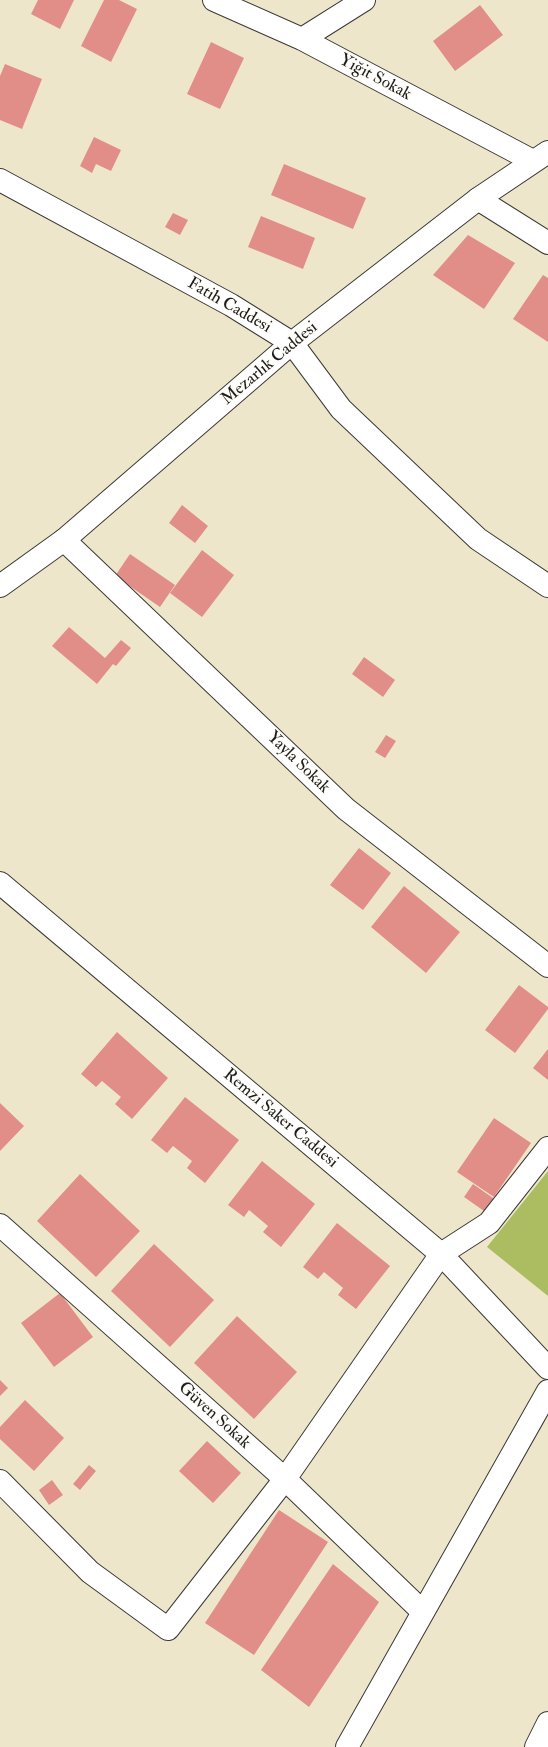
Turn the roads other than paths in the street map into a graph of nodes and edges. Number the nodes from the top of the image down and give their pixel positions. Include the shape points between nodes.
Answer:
1 (214, 0) edge
2 (364, 0) edge
3 (302, 40) junction
4 (540, 157) edge
5 (0, 180) edge
6 (478, 199) junction
7 (548, 243) edge
8 (292, 343) junction
9 (64, 540) junction
10 (0, 586) edge
11 (548, 586) edge
12 (0, 882) edge
13 (548, 966) edge
14 (548, 1148) edge
15 (0, 1225) edge
16 (440, 1254) junction
17 (548, 1368) edge
18 (548, 1391) edge
19 (285, 1479) junction
20 (0, 1481) edge
21 (423, 1612) junction
22 (548, 1723) edge
23 (347, 1747) edge
24 (536, 1747) edge

1 - 3 street, Yiğit Sokak
2 - 3 street
3 - 4 street, Yiğit Sokak
4 - 6 street, Mezarlık Caddesi
5 - 8 street, Fatih Caddesi via 231,305
6 - 7 street
6 - 8 street, Mezarlık Caddesi
8 - 9 street, Mezarlık Caddesi
8 - 11 street, Fatih Caddesi via 341,409 478,539
9 - 10 street, Mezarlık Caddesi
9 - 13 street, Yayla Sokak via 346,809
12 - 16 street, Remzi Saker Caddesi
14 - 16 street via 489,1223
15 - 19 street, Güven Sokak
16 - 17 street, Remzi Saker Caddesi
16 - 19 street
18 - 21 street
19 - 20 street via 168,1629 90,1572
19 - 21 street, Güven Sokak
21 - 23 street
22 - 24 street

